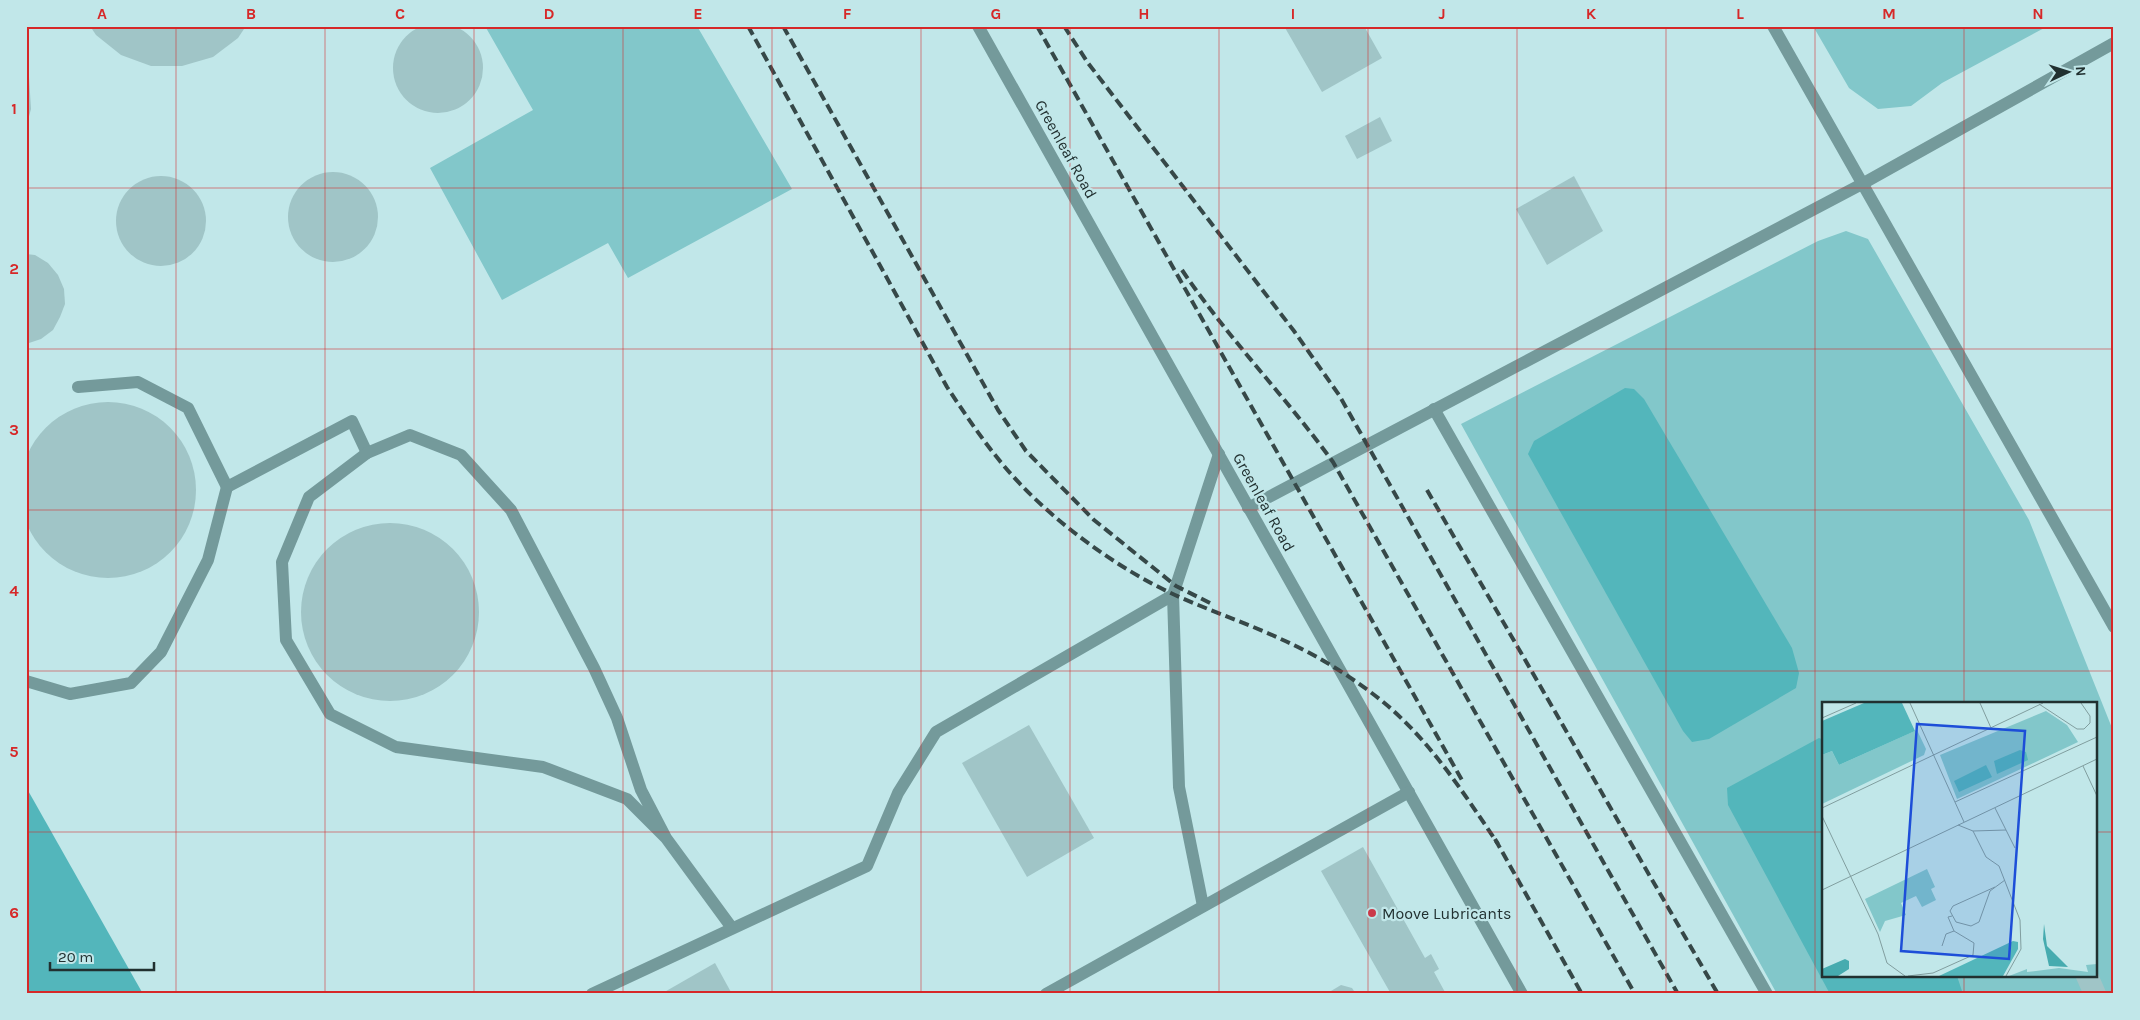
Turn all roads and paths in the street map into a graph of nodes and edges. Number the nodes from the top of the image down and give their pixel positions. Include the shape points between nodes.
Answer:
1 (978, 26) edge
2 (1773, 26) edge
3 (2114, 43) edge
4 (1862, 184) junction
5 (78, 387) dead end
6 (1434, 409) junction
7 (367, 453) junction
8 (1219, 454) junction
9 (227, 487) junction
10 (1248, 508) junction
11 (1173, 594) junction
12 (2114, 627) edge
13 (26, 682) edge
14 (1409, 792) junction
15 (666, 838) junction
16 (1203, 906) junction
17 (732, 928) junction
18 (592, 994) edge
19 (1046, 994) edge
20 (1522, 994) edge
21 (1767, 994) edge

1 - 8 street, Greenleaf Road
2 - 4 street
3 - 4 street
4 - 6 street
4 - 12 street
5 - 9 street via 138,382 188,408
6 - 10 street
6 - 21 street
7 - 9 street via 352,422
7 - 15 street via 410,435 461,455 511,510 594,668 617,718 640,790
7 - 15 street via 309,497 282,562 286,640 330,714 396,747 543,767 627,799
8 - 10 street, Greenleaf Road
8 - 11 street
9 - 13 street via 208,560 161,652 131,683 70,694
10 - 14 street, Greenleaf Road
11 - 16 street via 1179,787
11 - 17 street via 936,732 898,794 867,866
14 - 16 street
14 - 20 street, Greenleaf Road
15 - 17 street
16 - 19 street
17 - 18 street

